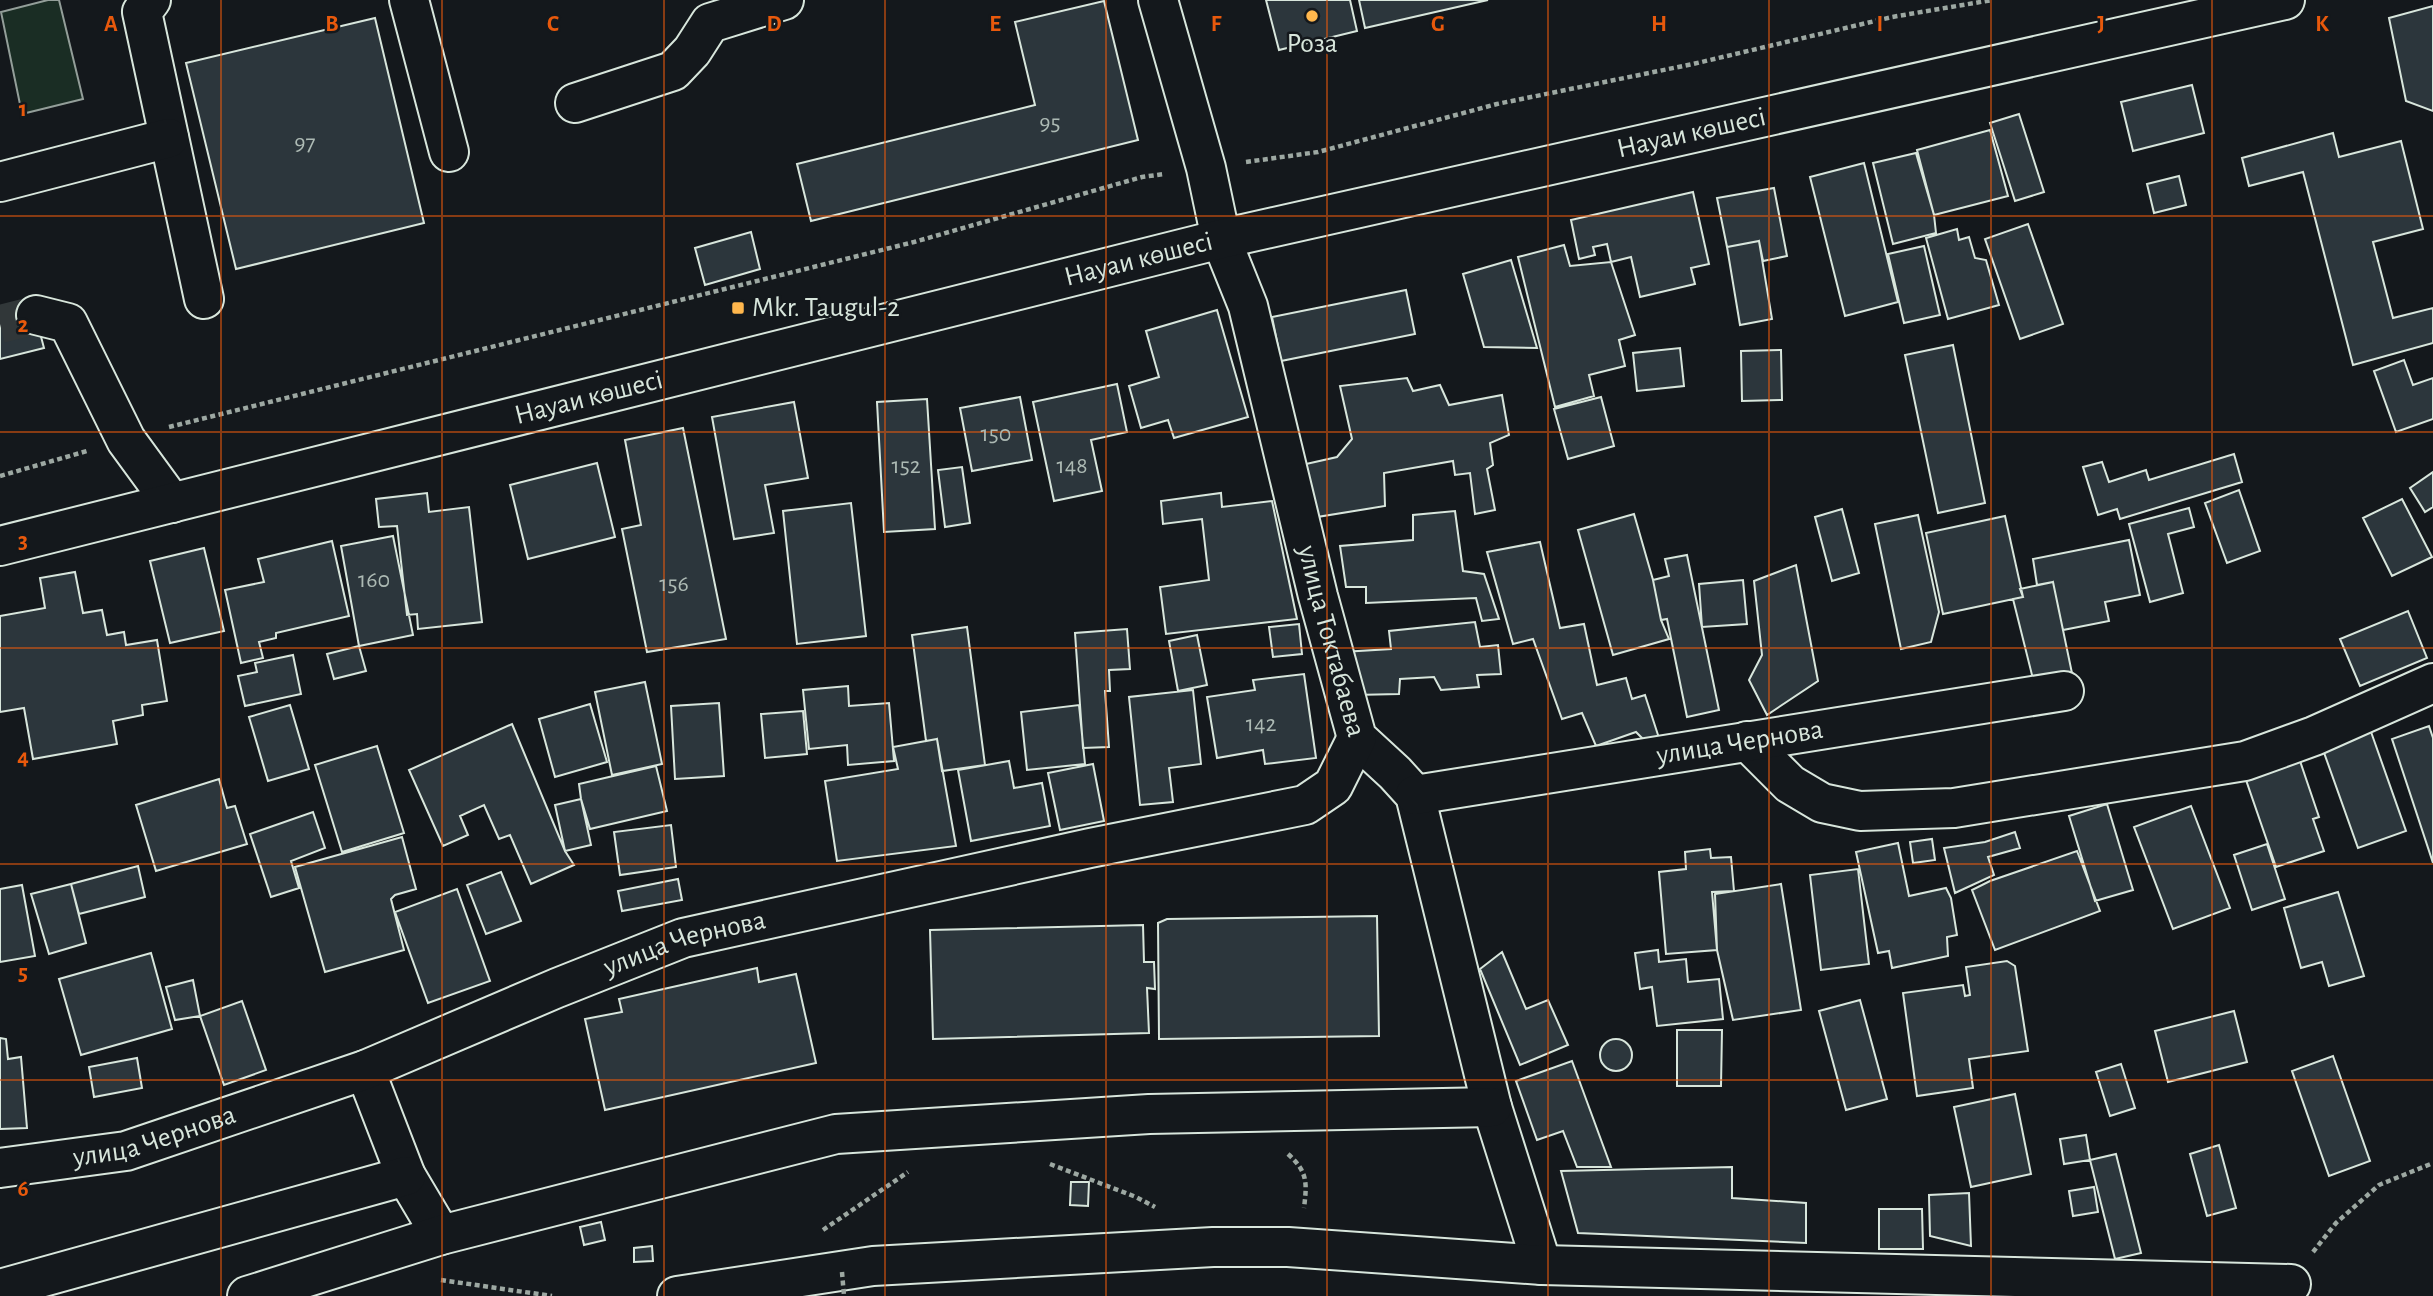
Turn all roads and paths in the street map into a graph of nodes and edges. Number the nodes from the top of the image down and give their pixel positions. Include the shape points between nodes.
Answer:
1 (151, 0) edge
2 (409, 0) edge
3 (784, 0) edge
4 (1158, 0) edge
5 (1992, 0) edge
6 (2286, 0) edge
7 (2160, 14) edge
8 (575, 103) dead end
9 (169, 138) junction
10 (449, 152) dead end
11 (1206, 168) junction
12 (0, 182) edge
13 (1221, 239) junction
14 (204, 299) dead end
15 (36, 315) tunnel mouth
16 (125, 440) junction
17 (0, 476) edge
18 (172, 503) junction
19 (0, 546) edge
20 (2433, 683) edge
21 (2064, 691) dead end
22 (1357, 738) junction
23 (1747, 741) junction
24 (1415, 795) junction
25 (365, 1070) junction
26 (1492, 1107) junction
27 (1286, 1152) dead end
28 (1047, 1163) dead end
29 (2433, 1163) edge
30 (0, 1168) edge
31 (910, 1171) dead end
32 (406, 1176) junction
33 (1160, 1210) dead end
34 (822, 1231) dead end
35 (441, 1235) junction
36 (1288, 1247) junction
37 (1542, 1265) junction
38 (433, 1279) dead end
39 (843, 1284) edge
40 (2291, 1284) joint
41 (0, 1289) edge
42 (247, 1296) edge
43 (552, 1296) edge
44 (677, 1296) edge

1 - 9 street via 142,12
2 - 10 street
3 - 8 street via 710,23 673,71
4 - 11 street, улица Токтабаева
5 - 11 path via 1892,17 1497,104 1318,152
6 - 7 street, Науаи көшесі
7 - 13 street, Науаи көшесі
9 - 12 street
9 - 14 street
11 - 13 street, улица Токтабаева
11 - 16 path via 1142,177 914,242
13 - 18 street, Науаи көшесі
13 - 22 street, улица Токтабаева via 1248,306
15 - 16 street via 68,323
16 - 17 path
16 - 18 street
18 - 19 street, Науаи көшесі
20 - 23 street via 2245,761 1954,808 1860,811 1822,803 1790,784
21 - 23 street, улица Чернова
22 - 24 street, улица Токтабаева
22 - 25 street, улица Чернова via 1333,786 1306,805 683,938
23 - 24 street, улица Чернова
24 - 26 street, улица Токтабаева
25 - 30 street, улица Чернова via 126,1151
25 - 32 street
26 - 35 street via 1149,1114 836,1134
26 - 37 street, улица Токтабаева
27 - 36 path via 1308,1181 1303,1214
28 - 33 path
29 - 40 path via 2379,1185 2336,1223
31 - 34 path
32 - 35 street
32 - 41 street
35 - 42 street
36 - 37 street
36 - 39 street via 873,1266
37 - 40 street
38 - 43 path
39 - 44 street

